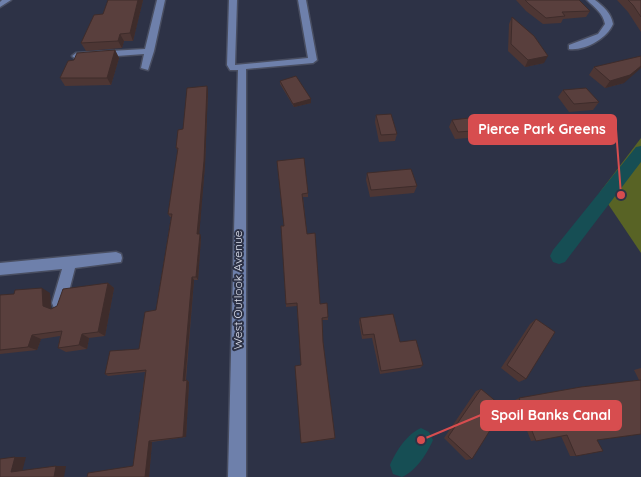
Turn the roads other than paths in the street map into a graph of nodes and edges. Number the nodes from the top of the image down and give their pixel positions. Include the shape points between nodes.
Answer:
1 (7, 0) edge
2 (161, 0) edge
3 (233, 0) edge
4 (302, 0) edge
5 (592, 0) edge
6 (0, 5) edge
7 (572, 47) dead end
8 (150, 51) junction
9 (76, 56) edge
10 (242, 67) junction
11 (145, 68) dead end
12 (116, 258) dead end
13 (70, 262) junction
14 (0, 269) edge
15 (58, 305) edge
16 (237, 477) edge

1 - 6 street
2 - 8 street
3 - 10 street via 231,65 233,68
4 - 10 street via 313,60
5 - 7 street via 608,16 609,30 593,41
8 - 9 street
8 - 11 street
10 - 16 street, West Outlook Avenue
12 - 13 street
13 - 14 street
13 - 15 street

